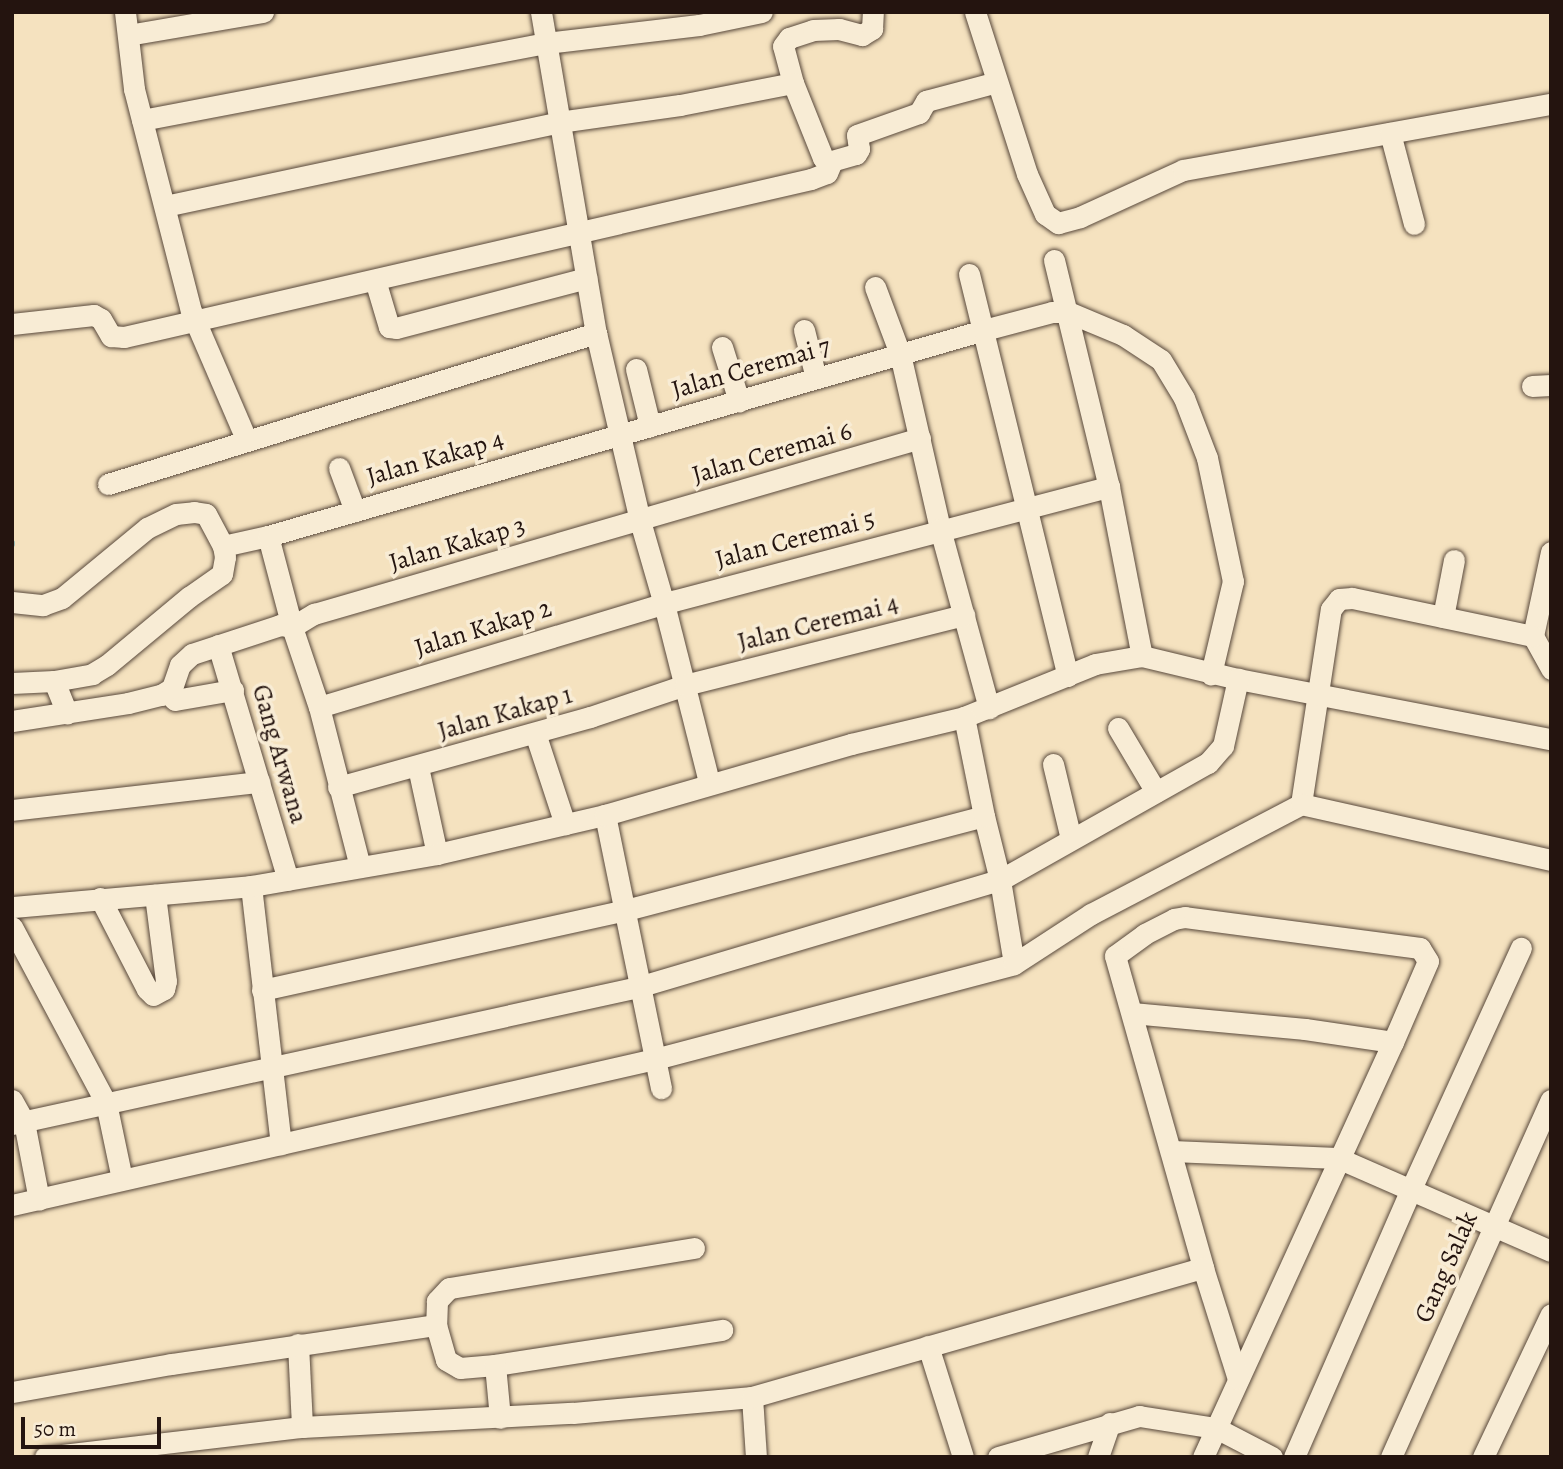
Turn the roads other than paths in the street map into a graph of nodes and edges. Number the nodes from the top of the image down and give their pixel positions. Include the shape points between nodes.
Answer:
1 (125, 12) edge
2 (263, 12) edge
3 (541, 12) edge
4 (873, 12) edge
5 (975, 12) edge
6 (762, 13) edge
7 (128, 35) junction
8 (785, 41) junction
9 (546, 43) junction
10 (997, 82) junction
11 (793, 83) junction
12 (1550, 104) edge
13 (142, 120) junction
14 (559, 122) junction
15 (1390, 133) junction
16 (832, 161) junction
17 (165, 206) junction
18 (1414, 224) dead end
19 (580, 232) junction
20 (1054, 260) dead end
21 (969, 274) dead end
22 (587, 278) junction
23 (375, 280) junction
24 (876, 287) dead end
25 (1068, 312) junction
26 (195, 322) junction
27 (12, 324) edge
28 (804, 330) dead end
29 (984, 330) junction
30 (596, 333) junction
31 (722, 347) dead end
32 (900, 354) junction
33 (636, 369) dead end
34 (816, 379) junction
35 (739, 401) junction
36 (650, 426) junction
37 (618, 435) junction
38 (920, 438) junction
39 (246, 439) junction
40 (339, 468) dead end
41 (108, 484) dead end
42 (1109, 487) junction
43 (1027, 510) junction
44 (355, 511) junction
45 (640, 521) junction
46 (940, 529) junction
47 (268, 536) junction
48 (223, 545) junction
49 (1551, 552) edge
50 (1454, 560) dead end
51 (12, 602) edge
52 (664, 604) junction
53 (964, 615) junction
54 (1443, 617) junction
55 (292, 627) junction
56 (1532, 636) junction
57 (218, 645) junction
58 (1142, 656) junction
59 (1551, 669) edge
60 (1211, 674) junction
61 (1068, 676) junction
62 (1238, 679) junction
63 (54, 681) junction
64 (12, 683) edge
65 (685, 685) junction
66 (233, 690) junction
67 (167, 692) junction
68 (1317, 693) junction
69 (318, 707) junction
70 (989, 708) junction
71 (67, 713) junction
72 (964, 717) junction
73 (12, 721) edge
74 (1118, 728) dead end
75 (535, 733) junction
76 (1551, 739) edge
77 (1053, 764) dead end
78 (418, 767) junction
79 (259, 782) junction
80 (709, 782) junction
81 (338, 787) junction
82 (1156, 792) junction
83 (1301, 804) junction
84 (12, 810) edge
85 (605, 815) junction
86 (985, 816) junction
87 (565, 824) junction
88 (1071, 839) junction
89 (437, 854) junction
90 (1551, 860) edge
91 (360, 867) junction
92 (288, 880) junction
93 (1000, 880) junction
94 (251, 886) junction
95 (155, 895) junction
96 (100, 898) junction
97 (12, 907) edge
98 (622, 911) junction
99 (12, 927) edge
100 (1521, 948) dead end
101 (1013, 964) junction
102 (638, 987) junction
103 (262, 990) junction
104 (1132, 1013) junction
105 (1393, 1042) junction
106 (655, 1059) junction
107 (272, 1069) junction
108 (661, 1088) dead end
109 (12, 1100) edge
110 (1551, 1100) edge
111 (106, 1103) junction
112 (18, 1123) edge
113 (281, 1144) junction
114 (1171, 1151) junction
115 (1338, 1158) junction
116 (122, 1180) junction
117 (1411, 1189) junction
118 (39, 1200) junction
119 (12, 1205) edge
120 (1495, 1226) junction
121 (694, 1248) dead end
122 (1551, 1251) edge
123 (1203, 1268) junction
124 (1551, 1314) edge
125 (436, 1325) junction
126 (722, 1330) dead end
127 (299, 1344) junction
128 (928, 1346) junction
129 (495, 1365) junction
130 (1238, 1379) junction
131 (12, 1392) edge
132 (752, 1397) junction
133 (500, 1418) junction
134 (1110, 1423) junction
135 (302, 1427) junction
136 (1216, 1428) junction
137 (45, 1457) edge
138 (756, 1457) edge
139 (963, 1457) edge
140 (998, 1457) edge
141 (1098, 1457) edge
142 (1203, 1457) edge
143 (1272, 1457) edge
144 (1294, 1457) edge
145 (1391, 1457) edge
146 (1483, 1457) edge

1 - 7 street
2 - 7 street
3 - 9 street
4 - 8 street via 872,29 862,35 839,29 813,30 793,34
5 - 10 street
6 - 8 street
6 - 9 street
7 - 13 street
8 - 11 street
9 - 13 street
9 - 14 street
10 - 15 street via 1027,174 1045,214 1058,223 1183,170
10 - 16 street via 926,101 919,113 859,133 855,138 859,152
11 - 14 street
11 - 16 street via 823,158
12 - 15 street
13 - 17 street
14 - 17 street
14 - 19 street
15 - 18 street
16 - 19 street via 827,173 811,179
17 - 26 street
19 - 22 street
19 - 23 street
20 - 25 street
21 - 29 street
22 - 23 street via 396,328 390,327
22 - 30 street
23 - 26 street
24 - 32 street
25 - 29 street, Jalan Ceremai 7
25 - 42 street
25 - 60 street via 1123,335 1161,360 1184,398 1207,458 1233,581
26 - 27 street via 118,338 94,315
26 - 39 street
28 - 34 street
29 - 32 street, Jalan Ceremai 7
29 - 43 street
30 - 37 street
30 - 39 street
31 - 35 street
32 - 34 street, Jalan Ceremai 7
32 - 38 street
33 - 36 street
34 - 35 street, Jalan Ceremai 7
35 - 36 street, Jalan Ceremai 7
36 - 37 street, Jalan Ceremai 7
37 - 44 street, Jalan Kakap 4
37 - 45 street
38 - 45 street, Jalan Ceremai 6
38 - 46 street
39 - 41 street
40 - 44 street
42 - 43 street, Jalan Ceremai 5
42 - 58 street
43 - 46 street, Jalan Ceremai 5
43 - 61 street
44 - 47 street, Jalan Kakap 4
45 - 52 street
45 - 55 street, Jalan Kakap 3 via 314,614
46 - 52 street, Jalan Ceremai 5
46 - 53 street
47 - 48 street, Jalan Kakap 4
47 - 55 street
48 - 51 street via 206,514 176,514 138,534 62,598 43,605
48 - 63 street via 222,574 107,666 92,674
49 - 56 street
50 - 54 street
52 - 65 street
52 - 69 street, Jalan Kakap 2
53 - 65 street, Jalan Ceremai 4
53 - 70 street
54 - 56 street
54 - 68 street via 1339,599 1331,609
55 - 57 street, Jalan Kakap 3 via 280,625
55 - 69 street
56 - 59 street
57 - 66 street, Gang Arwana
57 - 67 street, Jalan Kakap 3 via 185,659
58 - 60 street
58 - 61 street via 1110,660
60 - 62 street
61 - 70 street
62 - 68 street
62 - 82 street via 1223,746 1209,763
63 - 64 street
63 - 71 street
65 - 75 street, Jalan Kakap 1
65 - 80 street
66 - 67 street via 175,701
66 - 79 street, Gang Arwana
67 - 71 street
68 - 76 street
68 - 83 street
69 - 81 street
70 - 72 street
71 - 73 street
72 - 80 street
72 - 86 street
74 - 82 street
75 - 78 street, Jalan Kakap 1
75 - 87 street
77 - 88 street
78 - 81 street, Jalan Kakap 1
78 - 89 street
79 - 84 street
79 - 92 street, Gang Arwana
80 - 85 street
81 - 91 street
82 - 88 street
83 - 90 street
83 - 101 street via 1091,914
85 - 87 street
85 - 98 street
86 - 93 street
86 - 98 street
87 - 89 street
88 - 93 street
89 - 91 street
91 - 92 street
92 - 94 street
93 - 101 street
93 - 102 street
94 - 95 street
94 - 103 street
95 - 96 street
95 - 96 street via 166,981 164,989 153,995
96 - 97 street
98 - 102 street
98 - 103 street
99 - 111 street
100 - 117 street
101 - 106 street
102 - 106 street
102 - 107 street
103 - 107 street
104 - 105 street
104 - 105 street via 1115,956 1174,919 1198,918 1420,948 1428,961
104 - 114 street
105 - 115 street
106 - 108 street
106 - 113 street
107 - 111 street
107 - 113 street
109 - 112 street
110 - 120 street, Gang Salak
111 - 112 street
111 - 116 street
112 - 118 street
113 - 116 street
114 - 115 street
114 - 123 street
115 - 117 street
115 - 130 street
116 - 118 street
117 - 120 street
117 - 144 street
118 - 119 street
120 - 122 street
120 - 145 street, Gang Salak
121 - 125 street via 449,1288 437,1301
123 - 128 street
123 - 130 street
124 - 146 street
125 - 127 street
125 - 129 street via 446,1360 452,1365
126 - 129 street
127 - 131 street
127 - 135 street
128 - 132 street
128 - 139 street
129 - 133 street
130 - 136 street
132 - 133 street
132 - 138 street
133 - 135 street
134 - 136 street via 1139,1416
134 - 140 street
134 - 141 street
135 - 137 street
136 - 142 street
136 - 143 street

